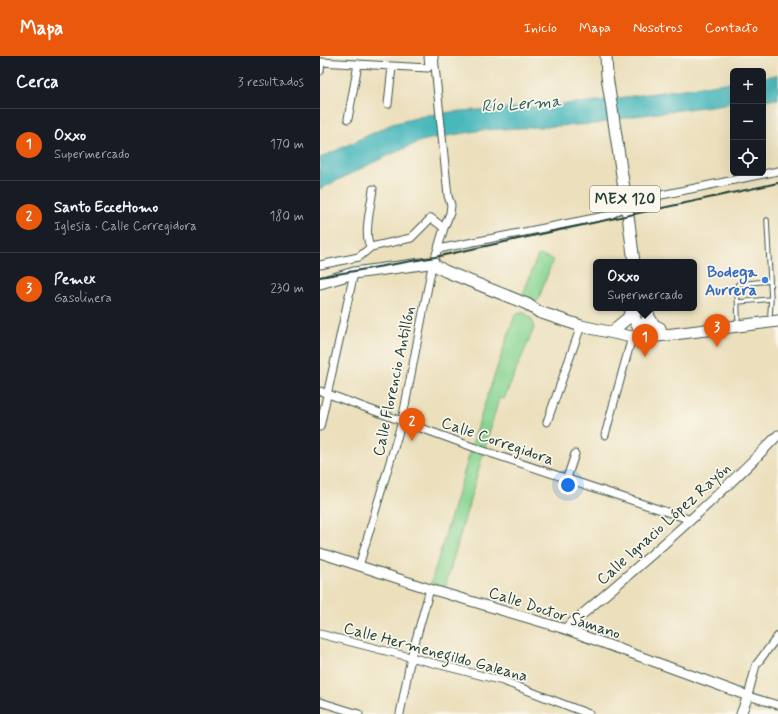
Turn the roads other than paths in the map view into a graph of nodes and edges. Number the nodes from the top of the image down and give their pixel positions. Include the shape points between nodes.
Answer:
1 (428, 56) edge
2 (434, 56) edge
3 (606, 56) edge
4 (321, 62) edge
5 (358, 64) junction
6 (392, 67) junction
7 (320, 70) edge
8 (388, 104) dead end
9 (348, 119) dead end
10 (778, 171) edge
11 (374, 189) dead end
12 (626, 207) junction
13 (767, 220) dead end
14 (444, 228) junction
15 (371, 246) junction
16 (438, 249) junction
17 (634, 259) edge
18 (320, 266) edge
19 (432, 267) junction
20 (354, 276) junction
21 (770, 281) junction
22 (320, 283) edge
23 (771, 299) junction
24 (738, 302) junction
25 (527, 304) junction
26 (632, 311) edge
27 (634, 311) edge
28 (648, 313) edge
29 (775, 317) edge
30 (738, 319) junction
31 (581, 326) junction
32 (617, 327) junction
33 (660, 328) junction
34 (638, 335) junction
35 (320, 391) edge
36 (328, 394) junction
37 (402, 421) junction
38 (547, 422) dead end
39 (320, 427) edge
40 (605, 435) dead end
41 (778, 435) edge
42 (575, 454) dead end
43 (567, 478) junction
44 (691, 520) junction
45 (320, 553) edge
46 (359, 566) junction
47 (430, 589) junction
48 (565, 629) junction
49 (320, 634) edge
50 (778, 636) edge
51 (411, 657) junction
52 (748, 696) junction
53 (320, 702) edge
54 (778, 706) edge
55 (359, 714) edge
56 (400, 714) edge
57 (589, 714) edge
58 (741, 714) edge

1 - 6 street via 428,68
2 - 14 street, Calle Florencio Antillón via 451,205
3 - 12 main road, MEX 120
4 - 5 street
4 - 7 street
5 - 6 street
5 - 9 street
6 - 8 street
10 - 12 street via 637,200
11 - 15 street via 367,240
12 - 16 street via 610,215
12 - 17 main road, MEX 120
13 - 21 lane
14 - 15 street via 431,218 411,238
14 - 16 street, Calle Florencio Antillón
15 - 18 street via 359,257
16 - 19 street, Calle Florencio Antillón
19 - 20 main road
19 - 25 main road
19 - 37 street, Calle Florencio Antillón
20 - 22 main road
20 - 36 street
21 - 23 lane
21 - 24 lane via 738,284
23 - 24 lane
23 - 29 lane
24 - 30 lane
25 - 31 main road via 539,312
25 - 32 main road
26 - 32 main road via 628,318
27 - 34 main road
28 - 33 main road
28 - 34 main road
29 - 30 main road
29 - 34 main road
30 - 33 main road
31 - 34 main road
31 - 38 street
32 - 34 main road
33 - 34 main road
34 - 40 street
35 - 36 street, Calle Corregidora
36 - 37 street, Calle Corregidora
36 - 39 street
37 - 43 street, Calle Corregidora
37 - 46 street, Calle Florencio Antillón
41 - 44 street, Calle Ignacio López Rayón
42 - 43 street
43 - 44 street, Calle Corregidora
44 - 48 street, Calle Ignacio López Rayón
45 - 46 street, Calle Doctor Sámano
46 - 47 street, Calle Doctor Sámano
47 - 48 street, Calle Doctor Sámano
47 - 51 street
48 - 52 street, Calle Doctor Sámano
49 - 51 street, Calle Hermenegildo Galeana
50 - 52 street via 756,665
51 - 56 street
51 - 57 street, Calle Hermenegildo Galeana via 502,681
52 - 54 street, Calle Doctor Sámano
52 - 58 street
53 - 55 street

